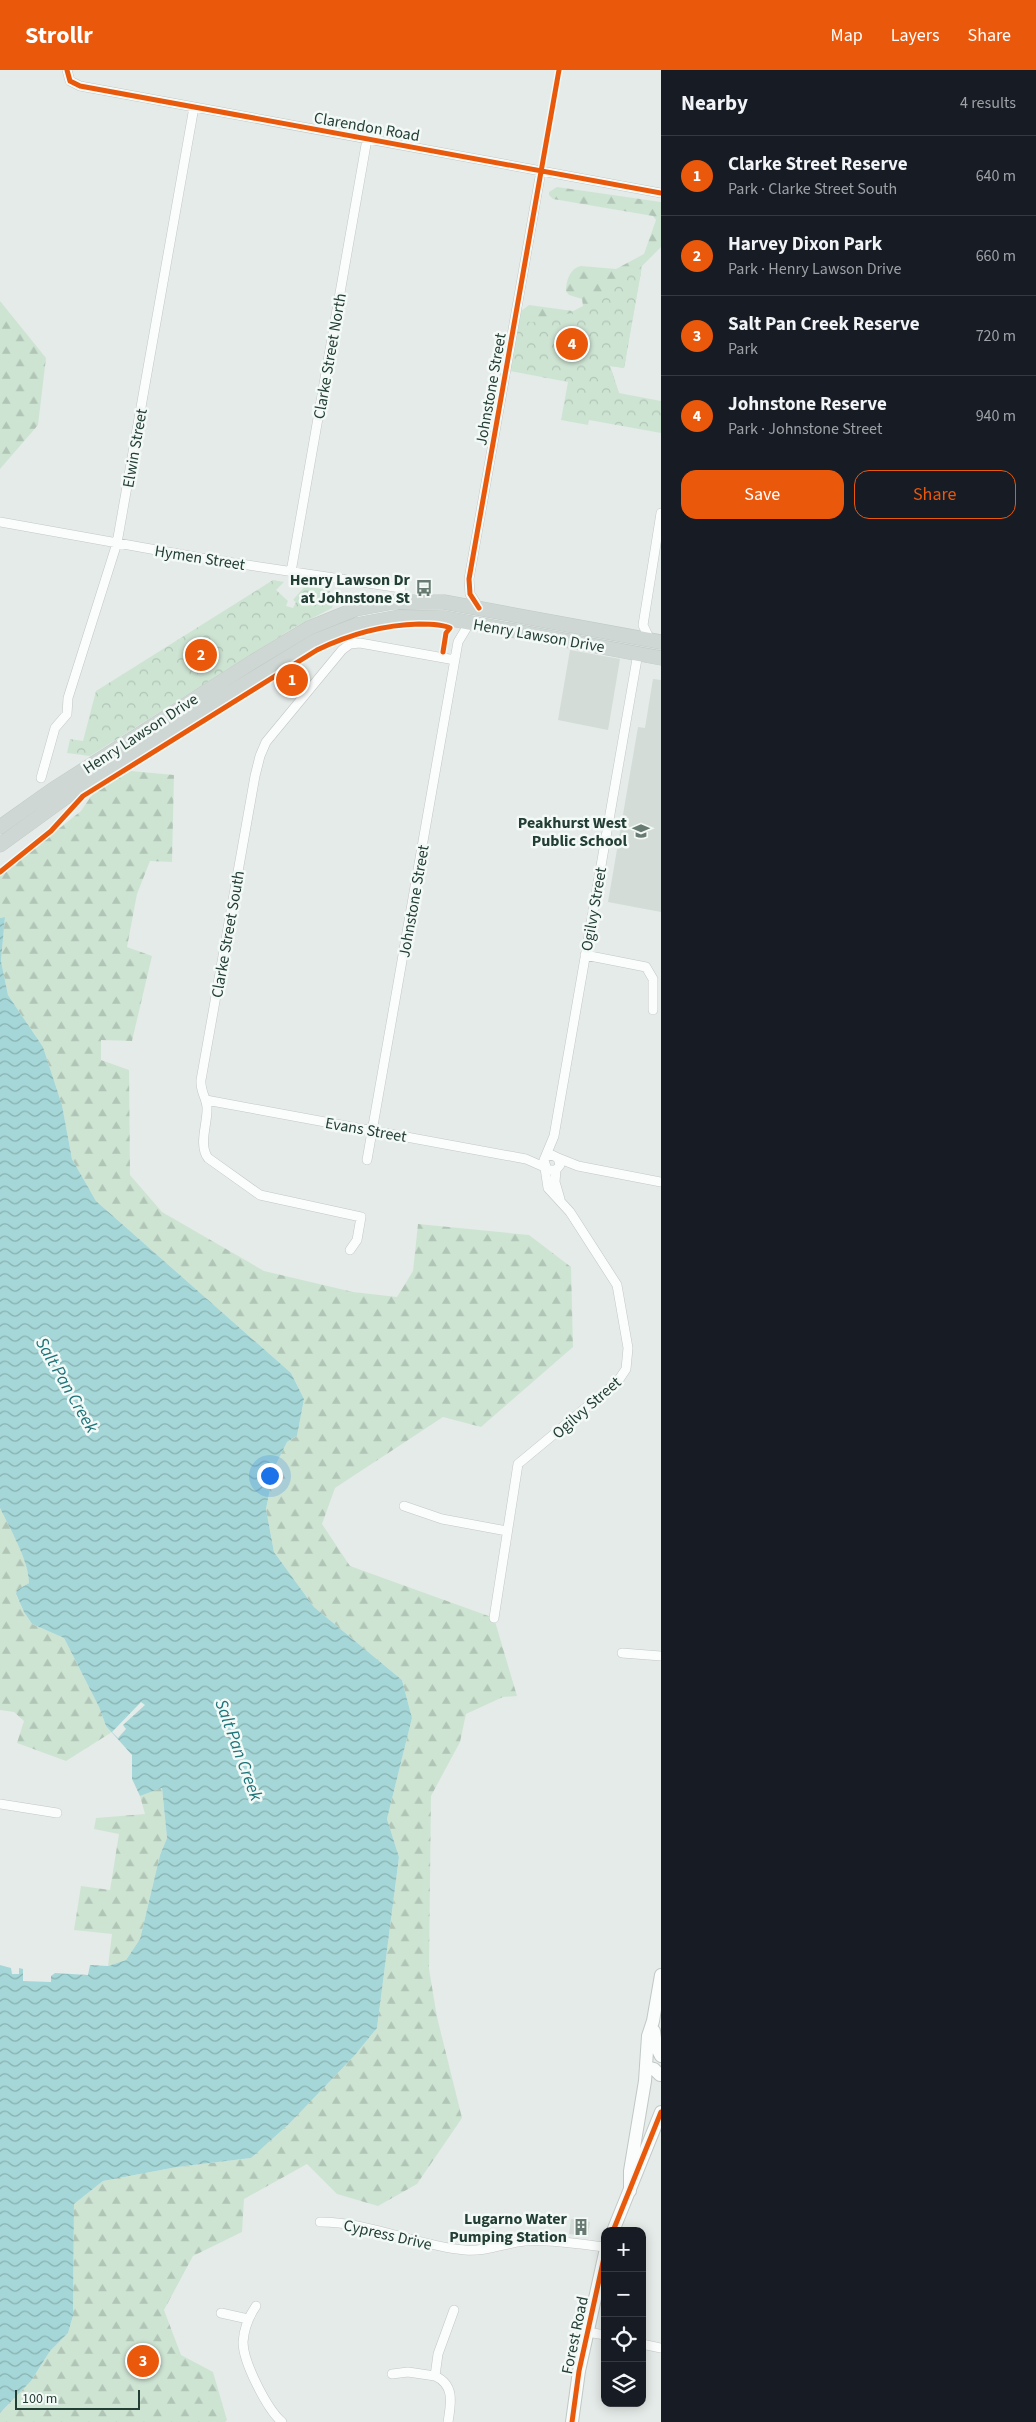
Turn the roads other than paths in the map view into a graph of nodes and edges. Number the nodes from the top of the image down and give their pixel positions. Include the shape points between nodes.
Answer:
1 (67, 70) edge
2 (194, 107) junction
3 (367, 139) junction
4 (541, 171) junction
5 (661, 193) edge
6 (661, 513) edge
7 (0, 522) edge
8 (117, 544) junction
9 (291, 572) junction
10 (401, 588) dead end
11 (479, 608) junction
12 (449, 619) junction
13 (470, 622) junction
14 (655, 641) edge
15 (458, 642) junction
16 (638, 653) junction
17 (661, 658) edge
18 (455, 660) junction
19 (41, 778) dead end
20 (0, 827) edge
21 (0, 845) edge
22 (585, 955) junction
23 (653, 1010) dead end
24 (206, 1100) junction
25 (372, 1130) junction
26 (554, 1136) junction
27 (547, 1156) junction
28 (558, 1157) junction
29 (526, 1158) junction
30 (367, 1160) dead end
31 (578, 1166) junction
32 (545, 1167) junction
33 (557, 1170) junction
34 (661, 1182) edge
35 (560, 1199) junction
36 (350, 1250) dead end
37 (404, 1506) dead end
38 (507, 1531) junction
39 (494, 1618) dead end
40 (622, 1654) dead end
41 (661, 1656) edge
42 (0, 1804) edge
43 (57, 1814) dead end
44 (661, 1975) edge
45 (653, 2021) junction
46 (661, 2056) edge
47 (646, 2067) junction
48 (661, 2074) edge
49 (661, 2109) edge
50 (630, 2191) junction
51 (320, 2222) dead end
52 (615, 2227) edge
53 (601, 2247) edge
54 (601, 2271) edge
55 (256, 2306) dead end
56 (454, 2310) dead end
57 (221, 2313) dead end
58 (248, 2319) junction
59 (587, 2332) junction
60 (601, 2335) edge
61 (646, 2345) edge
62 (661, 2348) edge
63 (392, 2374) dead end
64 (435, 2376) junction
65 (282, 2422) edge
66 (448, 2422) edge
67 (572, 2422) edge

1 - 2 street, Clarendon Road via 70,81 80,86
2 - 3 street, Clarendon Road
2 - 8 street, Elwin Street
3 - 4 street, Clarendon Road
3 - 9 street, Clarke Street North
4 - 5 street, Clarendon Road
4 - 11 street, Johnstone Street via 469,579 470,594
6 - 14 street via 644,625
7 - 8 street, Hymen Street
8 - 9 street, Hymen Street
8 - 19 street, Elwin Street via 68,698 67,714 55,728
9 - 10 street, Hymen Street
11 - 14 main road, Henry Lawson Drive
11 - 20 main road, Henry Lawson Drive via 444,602 407,601 368,606 333,617 288,641 96,762
12 - 13 main road, Henry Lawson Drive
12 - 15 street via 456,629
12 - 21 main road, Henry Lawson Drive via 414,616 385,619 328,635 121,762
13 - 15 street, Johnstone Street
13 - 16 main road, Henry Lawson Drive
15 - 18 street, Johnstone Street
16 - 17 main road, Henry Lawson Drive
16 - 22 street, Ogilvy Street
18 - 24 street, Clarke Street South via 368,644 350,644 263,748 255,776 201,1080
18 - 25 street, Johnstone Street
22 - 23 street via 646,968 653,979
22 - 26 street, Ogilvy Street
24 - 25 street, Evans Street
24 - 36 street, Clarke Street South via 204,1144 208,1158 260,1196 361,1216 357,1240
25 - 29 street, Evans Street
25 - 30 street, Johnstone Street
26 - 27 street, Ogilvy Street
26 - 28 street, Ogilvy Street
27 - 28 street
27 - 29 street, Evans Street
27 - 32 street
28 - 31 street
28 - 33 street
29 - 32 street, Evans Street
31 - 33 street
31 - 34 street
32 - 33 street via 549,1171
32 - 35 street, Ogilvy Street via 548,1188
33 - 35 street, Ogilvy Street via 555,1182
35 - 38 street, Ogilvy Street via 617,1284 625,1322 628,1362 624,1375 618,1381 518,1464
37 - 38 street via 450,1522
38 - 39 street, Ogilvy Street
40 - 41 street
42 - 43 street
44 - 45 street
45 - 46 street via 656,2046
45 - 47 street via 647,2042
47 - 48 street
47 - 50 street via 630,2171
49 - 50 street
50 - 52 street
51 - 53 street, Cypress Drive via 350,2224 466,2250 535,2241
54 - 59 street, Forest Road
55 - 58 street
56 - 64 street via 438,2354
57 - 58 street
58 - 65 street via 245,2351 264,2399
59 - 60 street
59 - 67 street, Forest Road
61 - 62 street
63 - 64 street via 408,2372
64 - 66 street via 447,2383 450,2389

